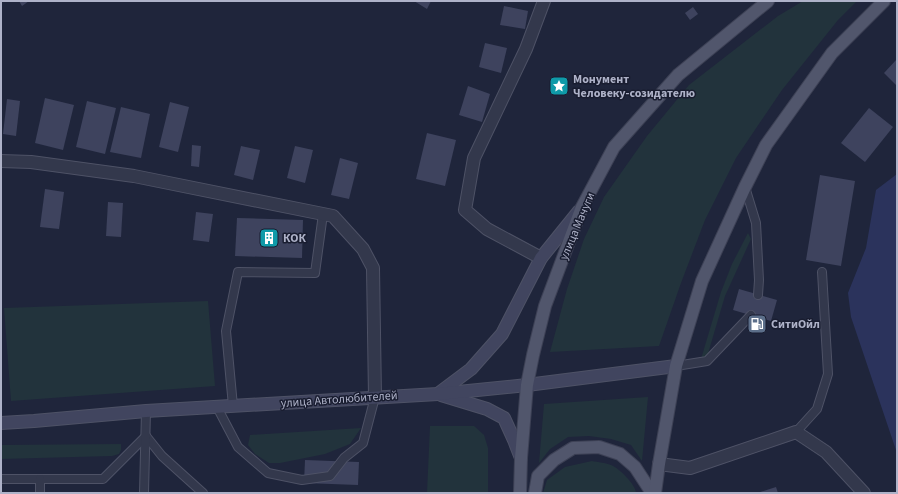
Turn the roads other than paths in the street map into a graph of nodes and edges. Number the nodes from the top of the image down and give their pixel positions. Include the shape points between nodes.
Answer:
1 (544, 1) edge
2 (768, 1) edge
3 (884, 1) edge
4 (1, 161) edge
5 (745, 187) junction
6 (582, 207) junction
7 (323, 214) junction
8 (541, 258) junction
9 (822, 272) dead end
10 (758, 295) dead end
11 (751, 315) dead end
12 (676, 366) junction
13 (527, 385) junction
14 (438, 394) junction
15 (375, 397) junction
16 (233, 406) junction
17 (217, 407) junction
18 (146, 411) junction
19 (1, 423) edge
20 (796, 432) junction
21 (146, 436) junction
22 (521, 458) junction
23 (659, 464) junction
24 (1, 479) edge
25 (40, 479) junction
26 (40, 493) edge
27 (144, 493) edge
28 (202, 493) edge
29 (520, 493) edge
30 (535, 493) edge
31 (652, 493) edge
32 (655, 493) edge
33 (864, 493) edge

1 - 8 street via 526,49 474,158 465,210 487,229
2 - 6 main road, улица Мачуги via 678,75 614,147
3 - 5 main road via 832,53 766,146
4 - 7 street via 31,162 134,176
5 - 10 lane via 756,223
5 - 12 main road via 702,281
6 - 8 street
6 - 13 main road, улица Мачуги via 545,306
7 - 15 street via 333,216 363,249 372,268
7 - 16 lane via 315,273 238,272 226,331
8 - 14 street via 502,334 471,369
9 - 20 lane via 828,374 817,409
11 - 12 lane via 707,361
12 - 13 street, улица Автолюбителей
12 - 23 main road
13 - 14 street, улица Автолюбителей
13 - 22 main road, улица Мачуги
14 - 15 street, улица Автолюбителей
14 - 22 street via 487,408 504,418
15 - 16 street, улица Автолюбителей
15 - 17 lane via 363,443 344,458 330,476 302,480 268,473 238,447
16 - 17 street, улица Автолюбителей
17 - 18 street, улица Автолюбителей
18 - 19 street, улица Автолюбителей
18 - 21 lane
20 - 23 street via 690,468
20 - 33 street via 826,452
21 - 25 lane via 103,479
21 - 27 lane
21 - 28 lane via 162,456
22 - 29 main road, улица Мачуги
23 - 32 main road
24 - 25 lane
25 - 26 lane
30 - 31 main road via 538,476 554,460 573,448 599,447 620,454 635,467

